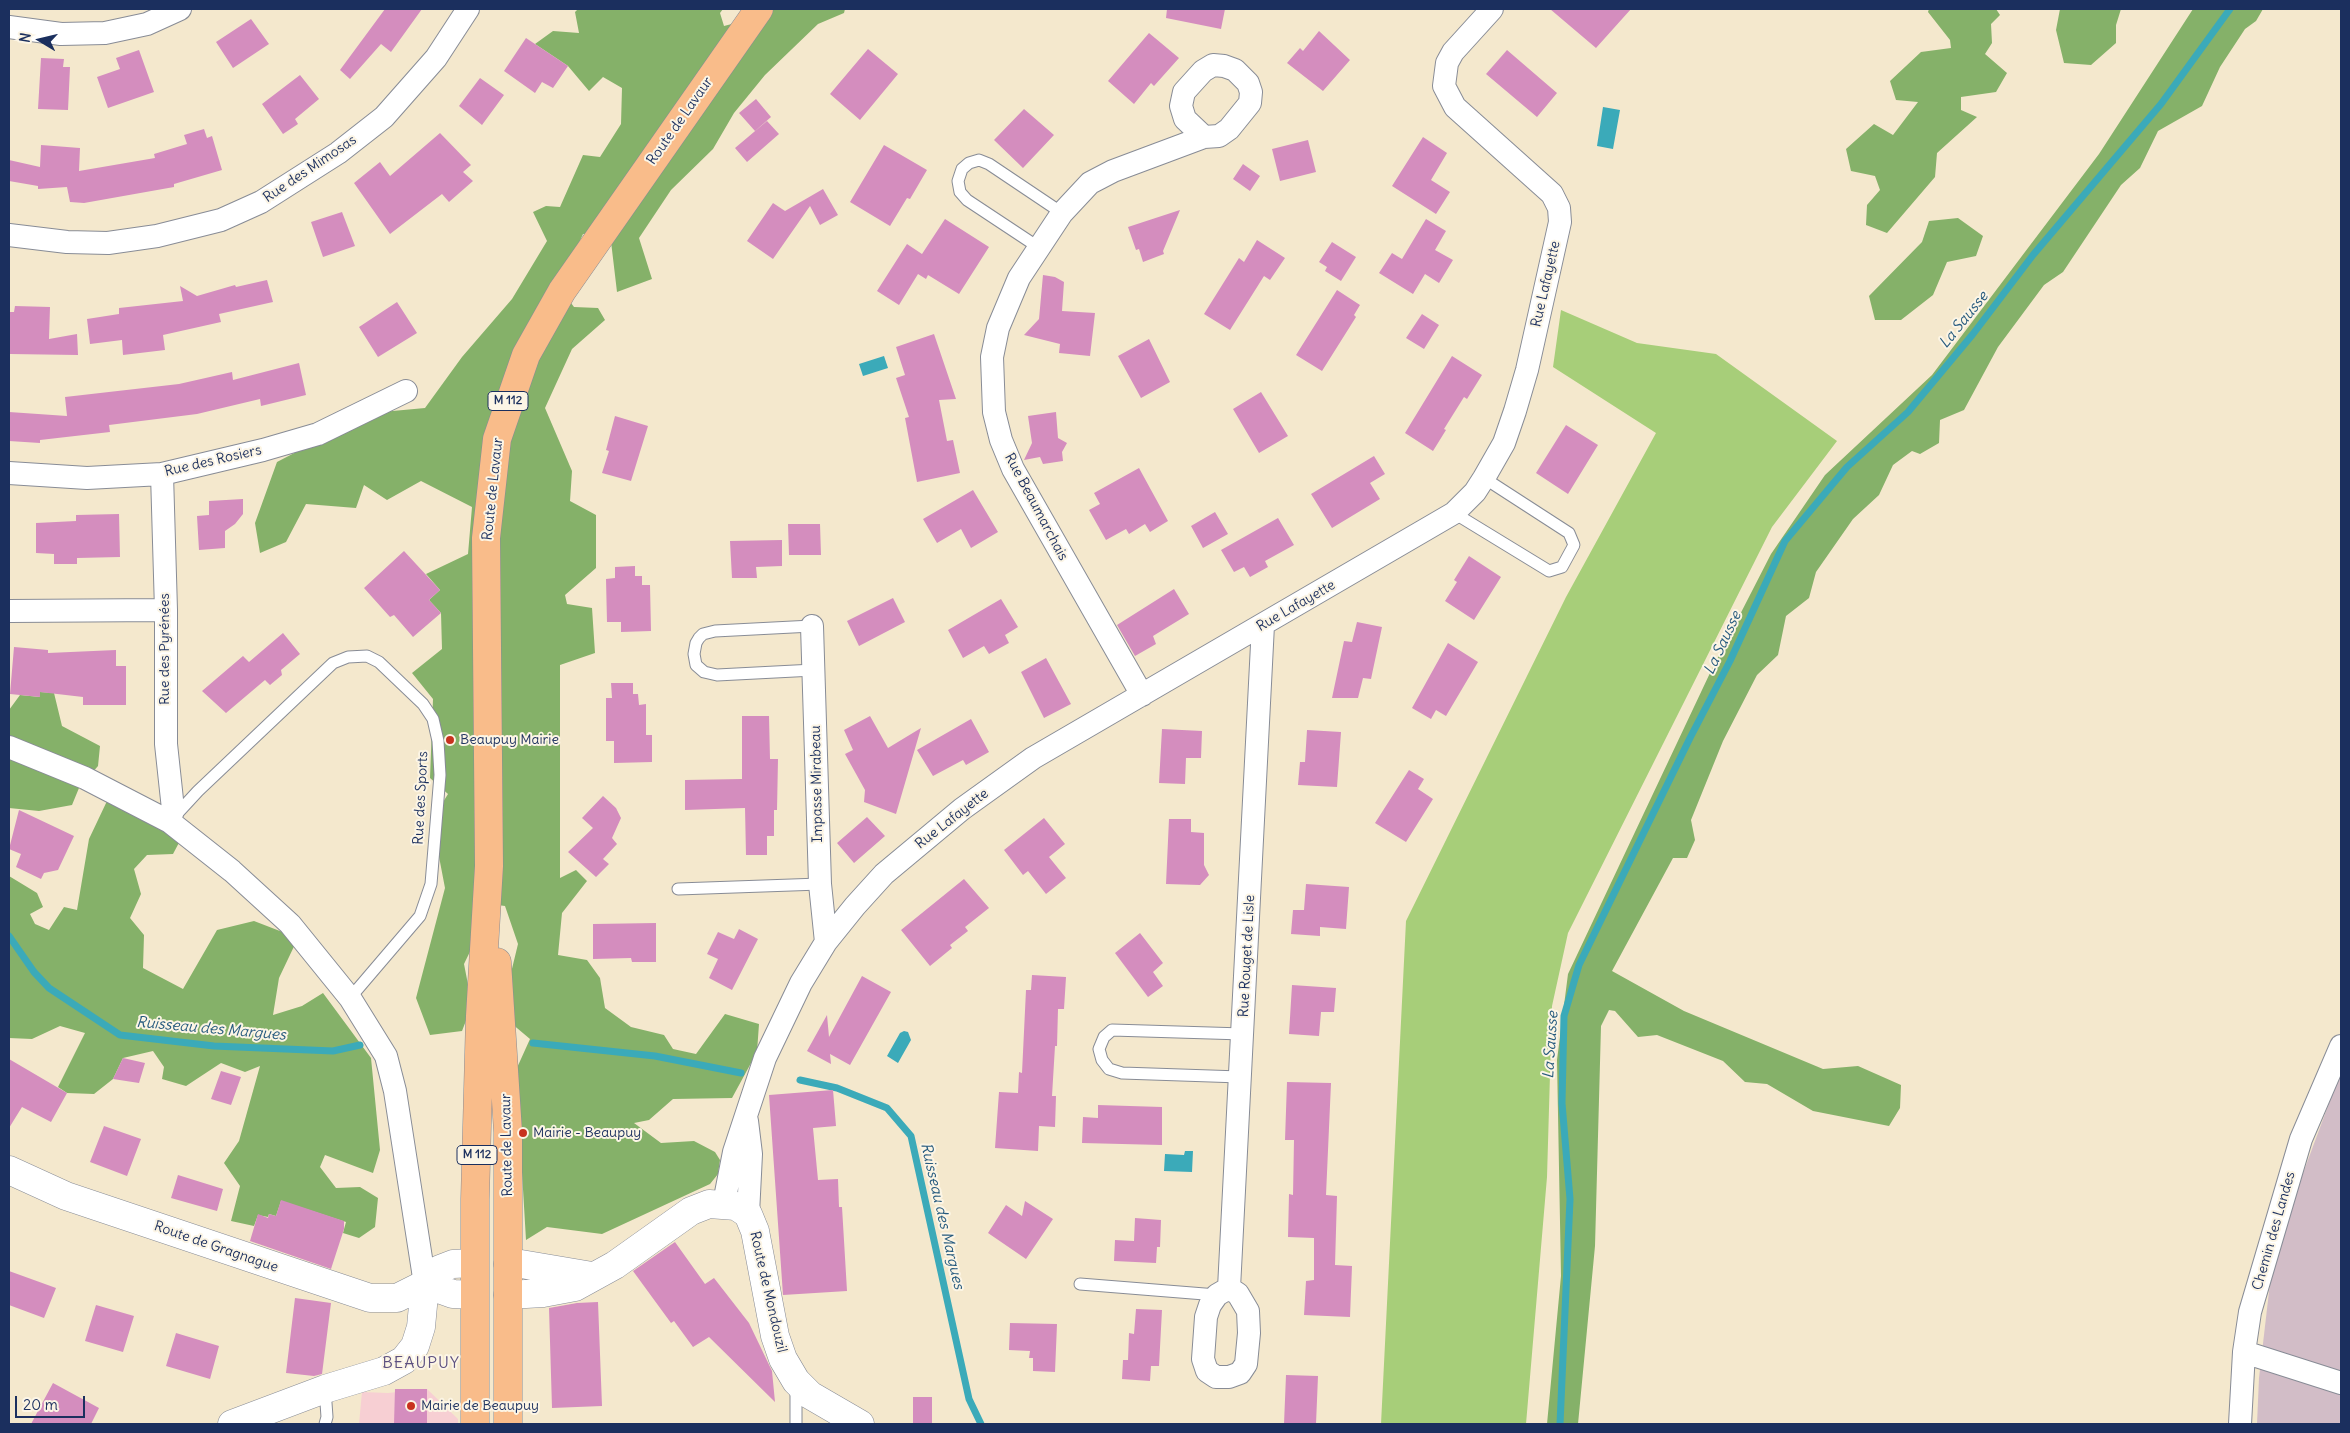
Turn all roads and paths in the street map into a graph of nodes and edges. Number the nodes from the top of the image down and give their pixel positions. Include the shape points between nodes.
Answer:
1 (180, 9) edge
2 (468, 9) edge
3 (759, 9) edge
4 (1492, 9) edge
5 (9, 27) edge
6 (1204, 138) dead end
7 (1062, 213) junction
8 (9, 235) edge
9 (1038, 247) junction
10 (406, 391) dead end
11 (9, 473) edge
12 (162, 474) junction
13 (1484, 478) junction
14 (1454, 513) junction
15 (166, 610) junction
16 (9, 611) edge
17 (1264, 625) junction
18 (812, 626) joint
19 (814, 670) junction
20 (1142, 695) junction
21 (9, 747) edge
22 (170, 822) junction
23 (489, 866) junction
24 (820, 884) junction
25 (678, 888) dead end
26 (826, 942) junction
27 (350, 998) junction
28 (1243, 1034) junction
29 (2341, 1046) edge
30 (1240, 1077) junction
31 (9, 1170) edge
32 (736, 1209) junction
33 (474, 1263) junction
34 (508, 1264) junction
35 (592, 1276) junction
36 (425, 1284) junction
37 (1080, 1284) dead end
38 (1223, 1292) joint
39 (474, 1295) junction
40 (508, 1296) junction
41 (2244, 1352) junction
42 (796, 1382) junction
43 (2341, 1383) edge
44 (325, 1390) junction
45 (246, 1422) edge
46 (324, 1424) edge
47 (475, 1424) edge
48 (508, 1424) edge
49 (796, 1424) edge
50 (860, 1424) edge
51 (2240, 1424) edge

1 - 5 street via 147,24 105,32 61,34
2 - 8 street, Rue des Mimosas via 436,58 384,117 323,163 261,202 220,220 157,236 108,243
3 - 23 main road, Route de Lavaur / M 112 via 562,291 526,354 508,402 497,439 486,538
4 - 13 street, Rue Lafayette via 1453,52 1447,63 1444,86 1455,107 1552,194 1559,208 1560,222 1515,411 1504,443
6 - 7 street, Rue Beaumarchais via 1090,182
7 - 9 street, Rue Beaumarchais
7 - 9 lane via 989,164 979,160 962,169 958,181 960,192 967,200
9 - 20 street, Rue Beaumarchais via 998,328 992,357 994,412 1013,469
10 - 12 street, Rue des Rosiers via 318,434
11 - 12 street, Rue des Rosiers via 87,478
12 - 15 street, Rue des Pyrénées
13 - 14 street, Rue Lafayette
13 - 14 lane via 1569,533 1574,545 1562,566 1549,571
14 - 17 street, Rue Lafayette
15 - 16 street
15 - 22 street, Rue des Pyrénées via 166,744 173,809
17 - 20 street, Rue Lafayette
17 - 28 street, Rue Rouget de Lisle
18 - 19 street, Impasse Mirabeau
18 - 19 lane via 715,631 703,634 696,643 694,654 696,665 704,672 717,674
19 - 24 street, Impasse Mirabeau
20 - 26 street, Rue Lafayette via 1033,758 962,810 884,874
21 - 22 street via 86,778
22 - 27 street via 232,871 290,924
22 - 27 lane, Rue des Sports via 198,791 333,663 348,657 367,656 379,662 423,704 433,719 440,775 431,884 420,916
23 - 33 main road, Route de Lavaur / M 112 via 480,1016
23 - 34 main road, Route de Lavaur / M 112 via 508,1123
24 - 25 lane
24 - 26 street, Impasse Mirabeau
26 - 32 street, Rue Lafayette via 801,983 765,1058 734,1152
27 - 36 street via 386,1056 395,1090
28 - 30 street, Rue Rouget de Lisle
28 - 30 lane via 1112,1030 1104,1037 1099,1049 1109,1068 1122,1073
29 - 41 street, Chemin des Landes via 2301,1139 2250,1312
30 - 38 street, Rue Rouget de Lisle
31 - 36 street, Route de Gragnague via 66,1196 370,1298 397,1298
32 - 35 street via 709,1204 691,1211 615,1265
32 - 42 street, Route de Mondouzil via 755,1231 775,1336
33 - 34 main road
33 - 36 street, Route de Gragnague via 453,1264 440,1269
33 - 39 main road, Route de Lavaur / M 112
34 - 35 street
34 - 40 main road, Route de Lavaur / M 112
35 - 40 street via 575,1286
36 - 39 street via 453,1294
36 - 44 street via 421,1327 415,1346 404,1360 384,1371
37 - 38 lane
39 - 40 main road
39 - 47 main road, Route de Lavaur / M 112
40 - 48 main road, Route de Lavaur / M 112
41 - 43 street
41 - 51 street, Chemin des Landes
42 - 49 lane
42 - 50 street, Route de Mondouzil
44 - 45 street
44 - 46 lane via 327,1417

